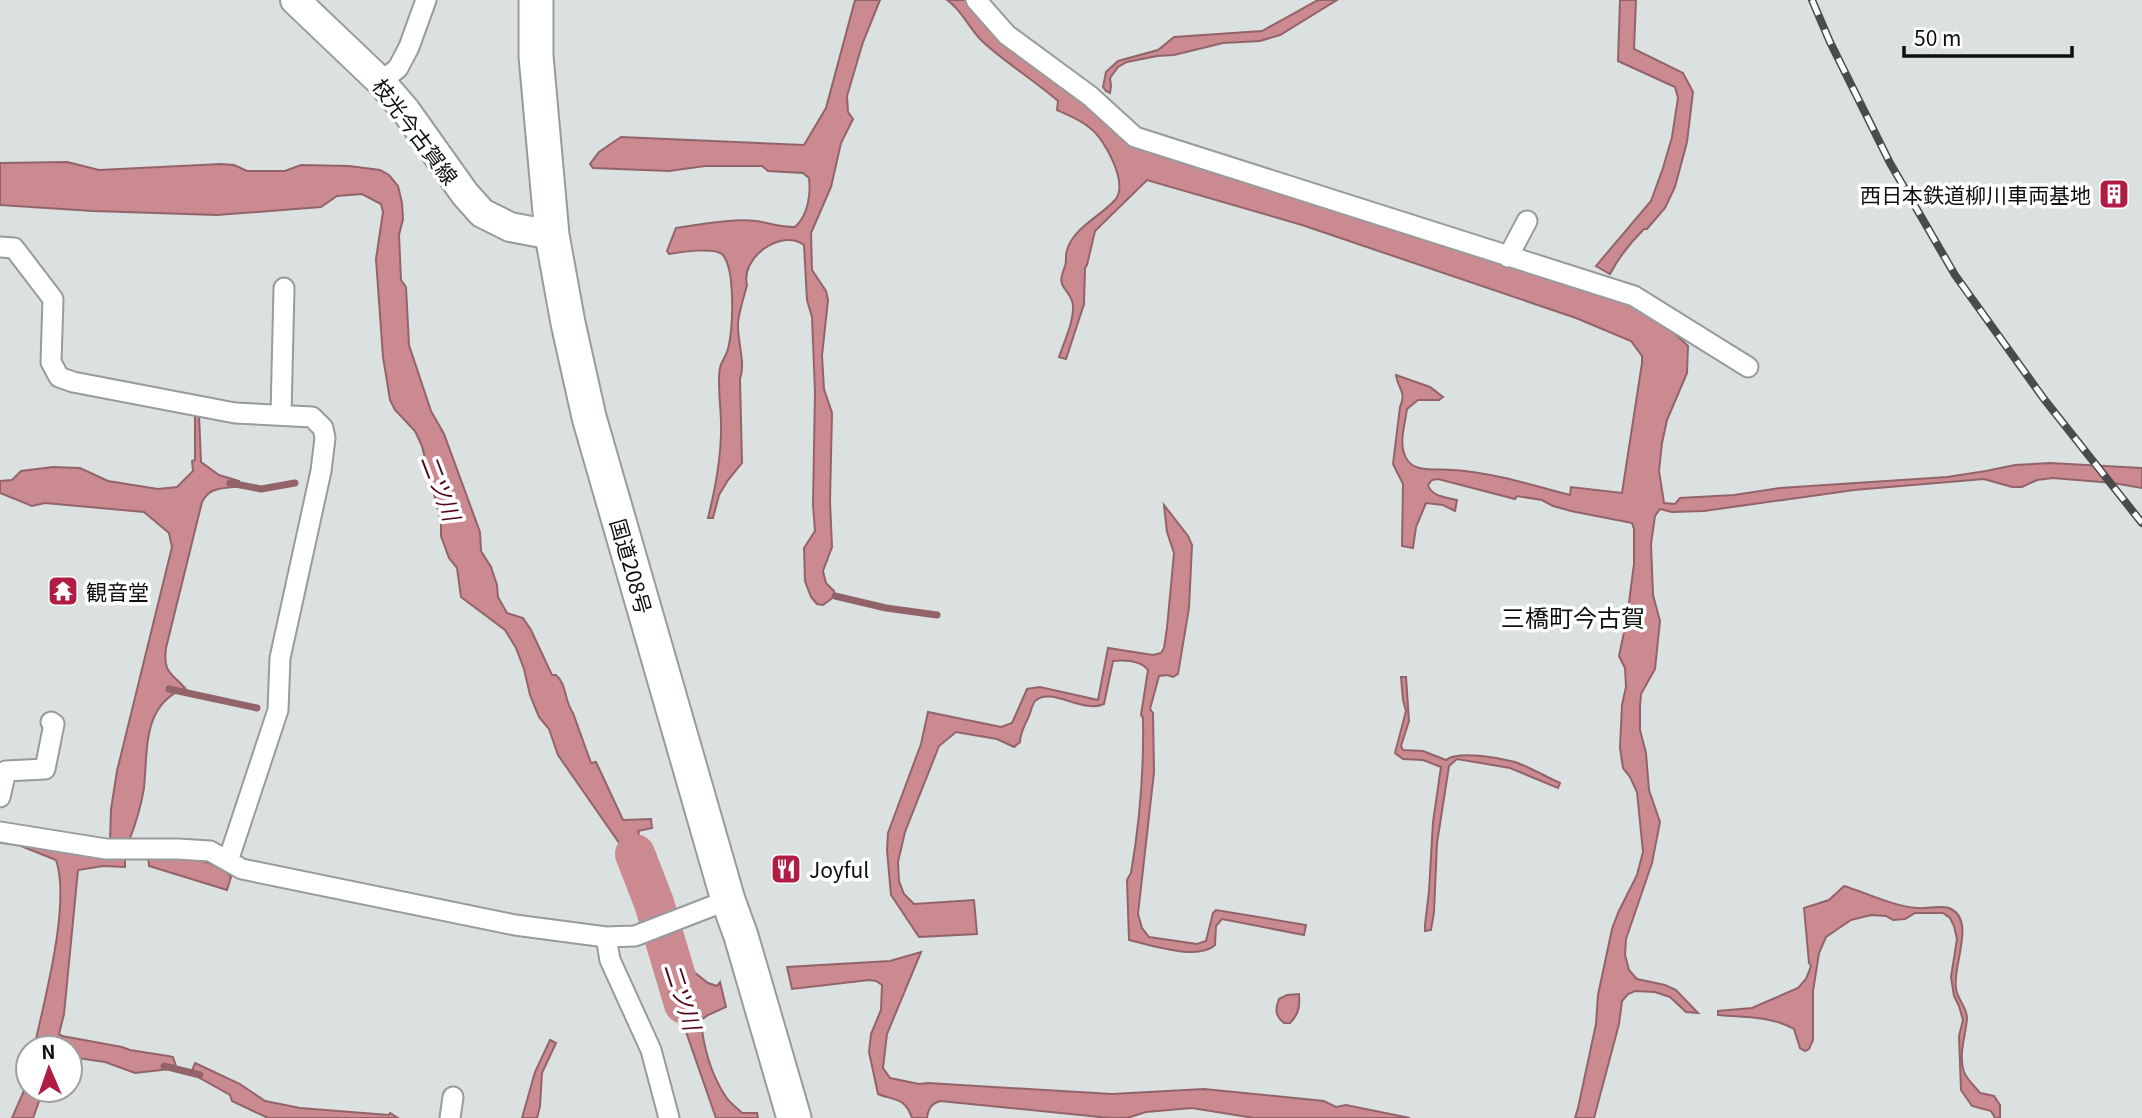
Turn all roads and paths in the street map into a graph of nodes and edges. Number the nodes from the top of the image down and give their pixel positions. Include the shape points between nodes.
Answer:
1 (295, 0) edge
2 (426, 0) edge
3 (536, 0) edge
4 (976, 0) edge
5 (381, 82) junction
6 (1527, 221) dead end
7 (552, 235) junction
8 (0, 247) edge
9 (1508, 257) junction
10 (284, 288) dead end
11 (1748, 367) dead end
12 (281, 415) junction
13 (51, 722) dead end
14 (0, 797) edge
15 (0, 832) edge
16 (228, 862) junction
17 (728, 900) junction
18 (606, 937) junction
19 (453, 1097) dead end
20 (450, 1118) edge
21 (669, 1118) edge
22 (794, 1118) edge

1 - 5 main road, 枝光今古賀線
2 - 5 street via 398,68
3 - 7 highway, 国道208号 via 536,55
4 - 9 street via 1007,35 1090,96 1135,137
5 - 7 main road, 枝光今古賀線 via 482,213 510,227
6 - 9 street
7 - 17 highway, 国道208号 via 589,417
8 - 12 street via 14,248 53,299 51,362 59,377 235,413
9 - 11 street via 1634,296
10 - 12 street
12 - 16 street via 313,417 325,438 280,658 278,710
13 - 14 street via 45,769 6,771
15 - 16 street via 106,849 210,851
16 - 18 street via 242,869 484,919
17 - 18 street via 635,936
17 - 22 highway, 国道208号
18 - 21 street via 610,960 651,1050
19 - 20 street

